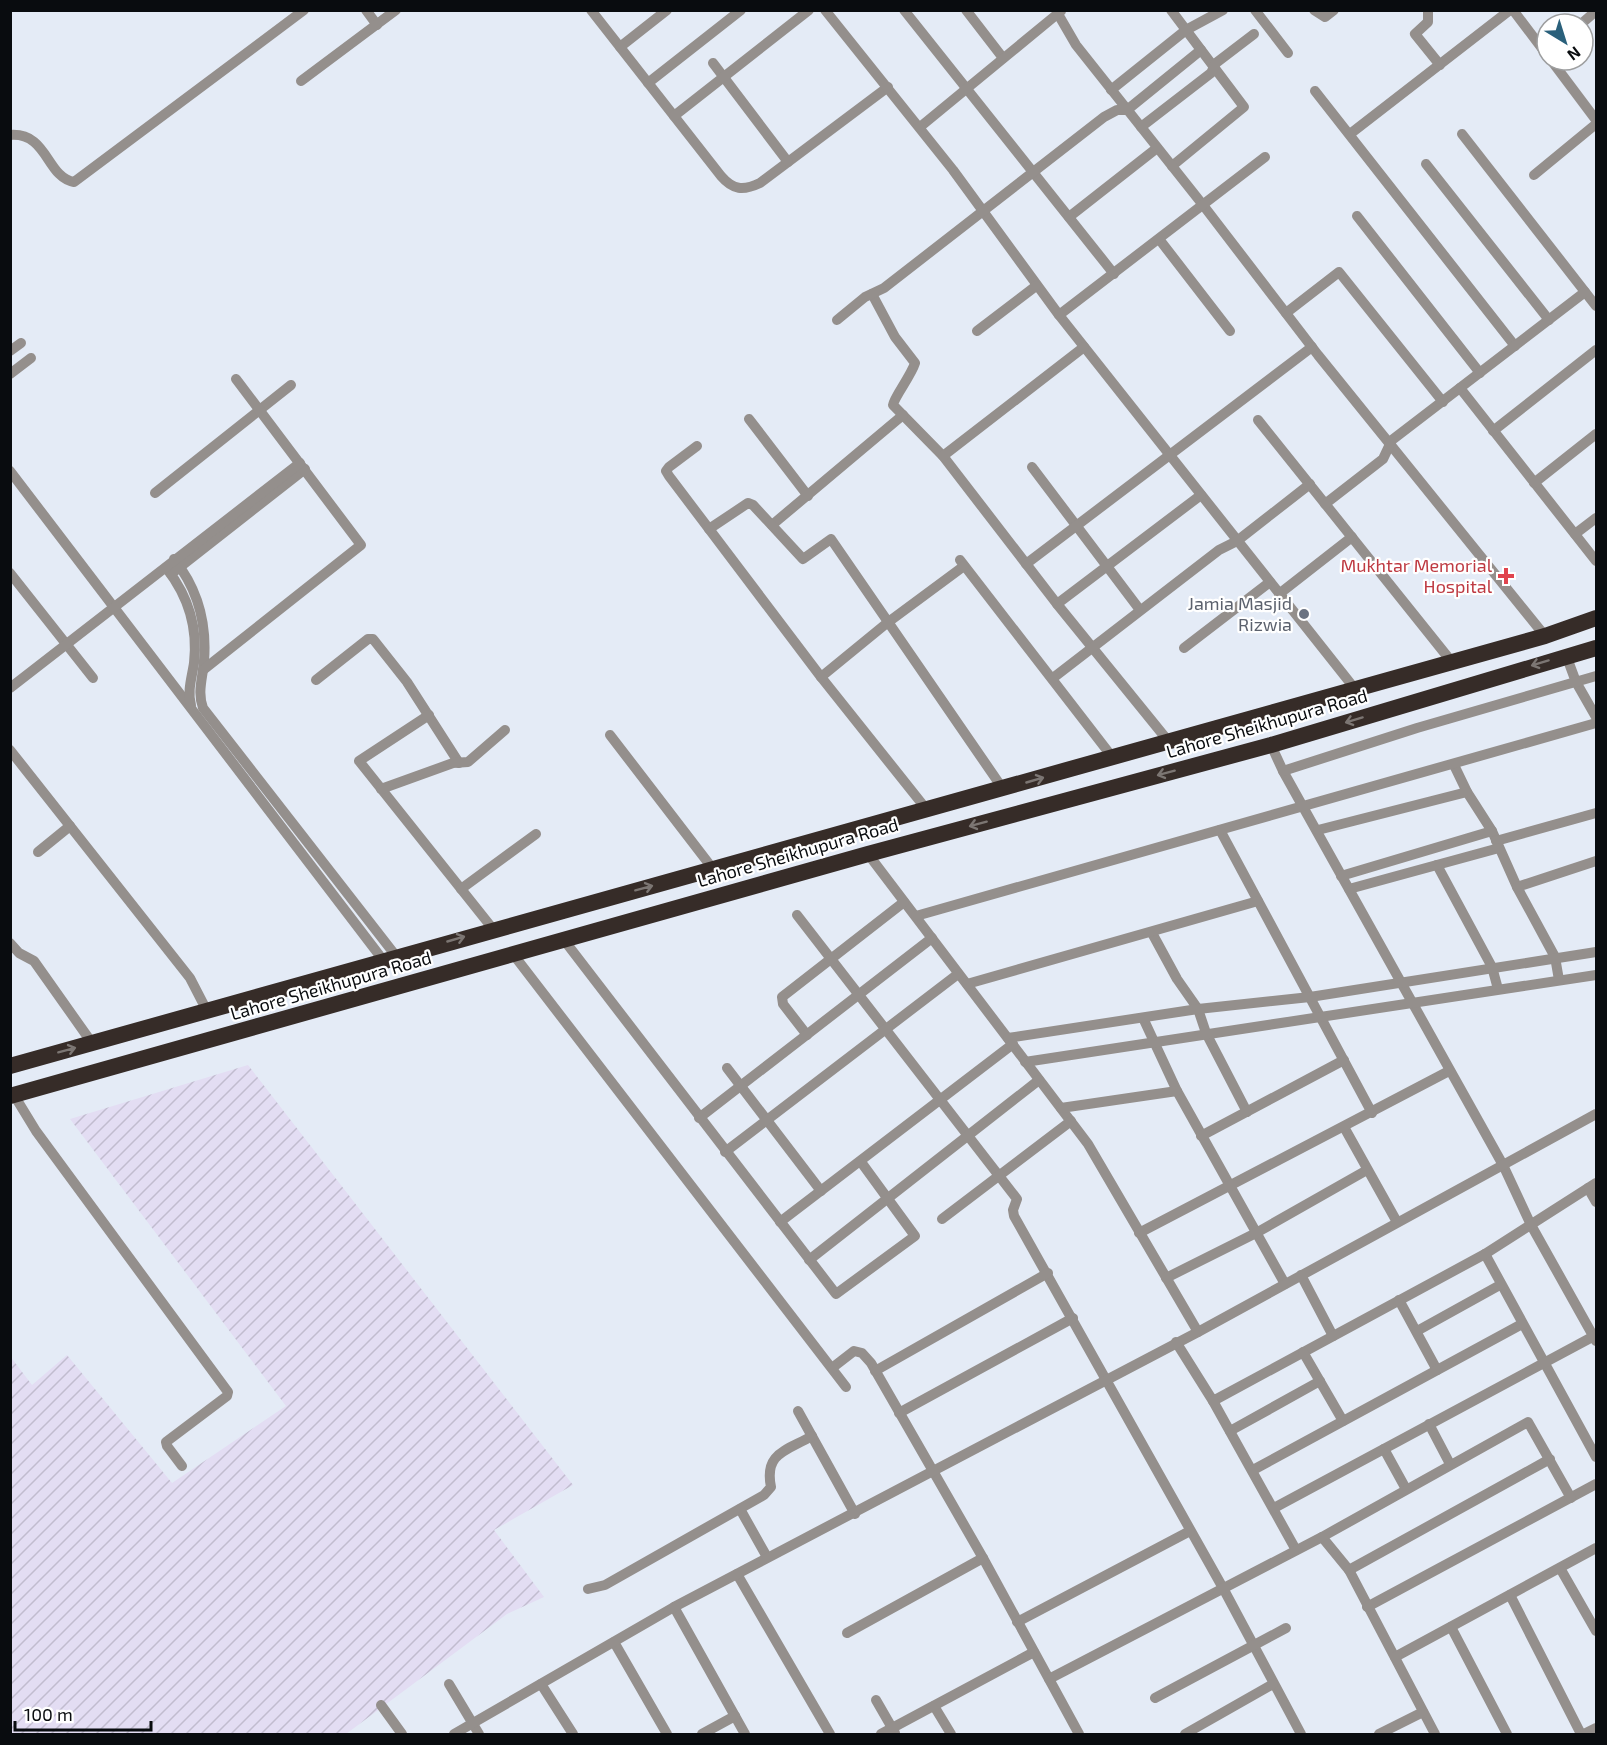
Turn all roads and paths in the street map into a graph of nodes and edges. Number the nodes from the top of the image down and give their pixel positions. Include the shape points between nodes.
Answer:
1 (304, 10) edge
2 (366, 10) edge
3 (396, 10) edge
4 (591, 10) edge
5 (667, 10) edge
6 (741, 10) edge
7 (809, 10) edge
8 (825, 10) edge
9 (904, 10) edge
10 (966, 10) edge
11 (1171, 10) edge
12 (1223, 10) edge
13 (1255, 10) edge
14 (1314, 10) edge
15 (1334, 10) edge
16 (1428, 10) edge
17 (1512, 10) edge
18 (1060, 12) edge
19 (377, 25) junction
20 (1186, 30) junction
21 (1254, 34) dead end
22 (1535, 40) edge
23 (620, 47) junction
24 (1201, 50) junction
25 (1288, 53) dead end
26 (1003, 58) junction
27 (713, 63) dead end
28 (1440, 65) junction
29 (1214, 66) junction
30 (1560, 72) edge
31 (723, 77) junction
32 (301, 81) dead end
33 (648, 83) junction
34 (888, 87) junction
35 (965, 87) junction
36 (1111, 90) junction
37 (1315, 91) dead end
38 (1127, 110) junction
39 (674, 116) junction
40 (1596, 120) edge
41 (1596, 124) edge
42 (920, 127) junction
43 (1141, 127) junction
44 (1350, 134) junction
45 (1462, 134) dead end
46 (10, 135) edge
47 (1157, 148) junction
48 (1265, 157) dead end
49 (788, 162) junction
50 (1426, 164) dead end
51 (1172, 166) junction
52 (1033, 173) junction
53 (1534, 175) dead end
54 (1203, 205) junction
55 (985, 212) junction
56 (1357, 216) dead end
57 (1069, 218) junction
58 (1159, 239) junction
59 (1114, 274) junction
60 (1036, 286) junction
61 (1585, 292) junction
62 (872, 294) junction
63 (1596, 306) edge
64 (1286, 313) junction
65 (1059, 315) junction
66 (837, 320) dead end
67 (1549, 320) junction
68 (977, 331) dead end
69 (1230, 331) dead end
70 (21, 343) dead end
71 (1515, 346) junction
72 (1084, 347) junction
73 (1312, 347) junction
74 (1596, 350) edge
75 (10, 351) edge
76 (31, 358) dead end
77 (1480, 373) junction
78 (10, 374) edge
79 (237, 379) dead end
80 (291, 385) dead end
81 (1460, 388) junction
82 (1443, 402) junction
83 (260, 410) junction
84 (903, 415) junction
85 (749, 419) dead end
86 (1258, 420) dead end
87 (1493, 431) junction
88 (1596, 434) edge
89 (1389, 444) junction
90 (697, 446) dead end
91 (1168, 454) junction
92 (943, 456) junction
93 (302, 466) junction
94 (1032, 467) dead end
95 (10, 471) edge
96 (1534, 483) junction
97 (1310, 484) junction
98 (155, 493) dead end
99 (1201, 495) junction
100 (808, 496) junction
101 (1325, 504) junction
102 (1596, 518) edge
103 (772, 525) junction
104 (1076, 525) junction
105 (709, 529) junction
106 (1575, 534) junction
107 (1352, 537) junction
108 (1238, 541) junction
109 (1596, 561) edge
110 (1026, 564) junction
111 (1107, 566) junction
112 (173, 567) junction
113 (10, 573) edge
114 (1270, 582) junction
115 (1280, 594) junction
116 (1057, 604) junction
117 (114, 607) junction
118 (1140, 610) junction
119 (1596, 618) edge
120 (887, 623) junction
121 (1545, 636) junction
122 (66, 645) junction
123 (1094, 648) junction
124 (1184, 648) dead end
125 (1596, 648) edge
126 (1566, 655) junction
127 (1451, 661) junction
128 (203, 670) junction
129 (1596, 676) edge
130 (821, 677) junction
131 (93, 678) dead end
132 (1053, 678) junction
133 (315, 680) dead end
134 (1576, 682) junction
135 (10, 688) edge
136 (1355, 689) junction
137 (191, 708) junction
138 (429, 715) junction
139 (1596, 717) edge
140 (1596, 723) edge
141 (505, 730) dead end
142 (609, 735) dead end
143 (1169, 742) junction
144 (1271, 745) junction
145 (10, 750) edge
146 (1113, 758) junction
147 (459, 763) junction
148 (1454, 765) junction
149 (1283, 771) junction
150 (381, 789) junction
151 (1003, 789) junction
152 (1467, 792) junction
153 (1303, 807) junction
154 (927, 810) junction
155 (1596, 813) edge
156 (70, 826) junction
157 (1220, 830) junction
158 (1318, 830) junction
159 (536, 834) dead end
160 (1496, 840) junction
161 (38, 852) dead end
162 (868, 854) junction
163 (1596, 861) edge
164 (1437, 865) junction
165 (713, 869) junction
166 (1341, 876) junction
167 (1517, 887) junction
168 (461, 889) junction
169 (1349, 889) junction
170 (1258, 901) junction
171 (904, 902) junction
172 (797, 915) dead end
173 (916, 916) junction
174 (493, 929) junction
175 (1152, 933) junction
176 (932, 939) junction
177 (564, 940) junction
178 (10, 943) edge
179 (1596, 952) edge
180 (513, 954) junction
181 (1555, 957) junction
182 (390, 958) junction
183 (830, 958) junction
184 (1492, 967) junction
185 (958, 974) junction
186 (1596, 975) edge
187 (1559, 980) junction
188 (1400, 982) junction
189 (967, 984) junction
190 (1498, 989) junction
191 (858, 994) junction
192 (1310, 997) junction
193 (1412, 1003) junction
194 (1198, 1009) junction
195 (206, 1010) junction
196 (1143, 1017) junction
197 (1321, 1018) junction
198 (885, 1030) junction
199 (1206, 1033) junction
200 (807, 1035) junction
201 (1011, 1041) junction
202 (1152, 1041) junction
203 (92, 1043) junction
204 (1344, 1060) junction
205 (1025, 1062) junction
206 (10, 1066) edge
207 (728, 1068) dead end
208 (1449, 1071) junction
209 (1039, 1080) junction
210 (741, 1085) junction
211 (1177, 1091) junction
212 (12, 1096) edge
213 (940, 1101) junction
214 (1061, 1108) junction
215 (1247, 1112) junction
216 (1372, 1113) junction
217 (1596, 1114) edge
218 (699, 1118) junction
219 (768, 1120) junction
220 (1071, 1121) junction
221 (1344, 1127) junction
222 (1201, 1136) junction
223 (967, 1137) junction
224 (725, 1152) junction
225 (861, 1162) junction
226 (1503, 1165) junction
227 (1367, 1170) junction
228 (998, 1176) junction
229 (1229, 1186) junction
230 (1592, 1186) edge
231 (821, 1191) junction
232 (888, 1198) junction
233 (1596, 1202) edge
234 (942, 1219) dead end
235 (780, 1222) junction
236 (1397, 1222) junction
237 (1531, 1225) junction
238 (1139, 1233) junction
239 (1256, 1233) junction
240 (1485, 1254) junction
241 (809, 1260) junction
242 (1048, 1273) junction
243 (1301, 1275) junction
244 (1166, 1278) junction
245 (1285, 1284) junction
246 (1500, 1285) junction
247 (1398, 1300) junction
248 (1073, 1318) junction
249 (1522, 1324) junction
250 (1417, 1330) junction
251 (1198, 1332) junction
252 (1332, 1336) junction
253 (1596, 1337) edge
254 (1176, 1342) junction
255 (1303, 1352) junction
256 (1543, 1363) junction
257 (832, 1368) junction
258 (1437, 1370) junction
259 (875, 1371) junction
260 (1107, 1380) junction
261 (1320, 1381) junction
262 (846, 1387) dead end
263 (1213, 1401) junction
264 (798, 1411) dead end
265 (899, 1413) junction
266 (1343, 1421) junction
267 (1429, 1424) junction
268 (1230, 1431) junction
269 (812, 1436) junction
270 (1384, 1449) junction
271 (1596, 1457) edge
272 (1550, 1459) junction
273 (1450, 1464) junction
274 (182, 1466) dead end
275 (1253, 1470) junction
276 (933, 1473) junction
277 (1596, 1484) edge
278 (1406, 1489) junction
279 (1571, 1498) junction
280 (1274, 1508) junction
281 (740, 1509) junction
282 (855, 1514) junction
283 (1190, 1531) junction
284 (1322, 1537) junction
285 (1596, 1548) edge
286 (1296, 1550) junction
287 (767, 1557) junction
288 (983, 1558) junction
289 (1560, 1568) junction
290 (1349, 1570) junction
291 (737, 1574) junction
292 (1223, 1588) junction
293 (588, 1589) dead end
294 (1510, 1595) junction
295 (674, 1607) junction
296 (1367, 1607) junction
297 (1017, 1622) junction
298 (1451, 1627) junction
299 (1286, 1628) dead end
300 (1596, 1631) edge
301 (847, 1633) dead end
302 (614, 1642) junction
303 (1252, 1646) junction
304 (1034, 1652) junction
305 (1395, 1657) junction
306 (1049, 1679) junction
307 (541, 1683) junction
308 (449, 1684) dead end
309 (1273, 1684) junction
310 (1155, 1698) dead end
311 (876, 1700) dead end
312 (381, 1705) dead end
313 (934, 1706) junction
314 (1424, 1712) junction
315 (735, 1716) junction
316 (472, 1724) junction
317 (1596, 1728) edge
318 (894, 1732) edge
319 (402, 1734) edge
320 (454, 1734) edge
321 (479, 1734) edge
322 (573, 1734) edge
323 (667, 1734) edge
324 (702, 1734) edge
325 (745, 1734) edge
326 (830, 1734) edge
327 (881, 1734) edge
328 (951, 1734) edge
329 (1079, 1734) edge
330 (1185, 1734) edge
331 (1301, 1734) edge
332 (1379, 1734) edge
333 (1435, 1734) edge
334 (1507, 1734) edge
335 (1583, 1734) edge

1 - 46 street via 74,182 62,177 33,139 22,134
2 - 19 street
3 - 19 street
4 - 23 street
5 - 23 street
6 - 33 street
7 - 31 street
8 - 34 street
9 - 35 street
10 - 26 street
11 - 20 street
12 - 20 street
13 - 25 street
14 - 15 street via 1325,17
16 - 28 street via 1428,22 1415,34
17 - 22 street
17 - 28 street
18 - 26 street
18 - 36 street via 1076,45
19 - 32 street
20 - 24 street
20 - 36 street
21 - 29 street
23 - 33 street
24 - 29 street
24 - 38 street
26 - 35 street
27 - 31 street
28 - 44 street
29 - 43 street via 1211,73
29 - 51 street via 1242,103 1243,110
30 - 40 street
31 - 39 street
31 - 49 street
33 - 39 street
34 - 42 street
34 - 49 street
35 - 42 street
35 - 52 street
36 - 38 street
37 - 44 street
38 - 43 street
38 - 52 street via 1104,117
39 - 49 street via 721,176 737,189 760,183
41 - 53 street
42 - 55 street
43 - 47 street
44 - 71 street
45 - 61 street
47 - 51 street
47 - 57 street
48 - 54 street
50 - 67 street
51 - 54 street
52 - 55 street
52 - 57 street
54 - 58 street
54 - 64 street
55 - 60 street
55 - 62 street
56 - 77 street
57 - 59 street
58 - 59 street
58 - 69 street
59 - 65 street
60 - 65 street
60 - 68 street
61 - 63 street
61 - 67 street
62 - 66 street
62 - 84 street via 895,337 915,360 907,382 892,402
64 - 73 street
64 - 82 street via 1339,272
65 - 72 street
67 - 71 street
70 - 75 street
71 - 77 street
72 - 91 street
72 - 92 street
73 - 89 street
73 - 91 street
74 - 87 street
76 - 78 street
77 - 81 street
79 - 83 street
80 - 83 street
81 - 82 street
81 - 87 street
82 - 89 street
83 - 93 street
83 - 98 street
84 - 92 street
84 - 100 street
85 - 100 street
86 - 97 street
87 - 96 street
88 - 96 street
89 - 101 street via 1383,459
89 - 121 street
90 - 105 street via 666,471
91 - 99 street
91 - 104 street
92 - 110 street
93 - 112 street
93 - 128 street via 361,546
94 - 104 street
95 - 117 street
96 - 106 street
97 - 101 street
97 - 108 street
99 - 108 street
99 - 111 street
100 - 103 street
101 - 107 street
102 - 106 street
103 - 105 street via 748,502
103 - 120 street via 803,559 831,539
104 - 110 street
104 - 111 street
105 - 130 street
106 - 109 street
107 - 115 street
107 - 127 street
108 - 114 street
108 - 118 street via 1218,550
110 - 116 street
111 - 116 street
111 - 118 street
112 - 117 street
112 - 128 street via 192,585 199,605
112 - 137 street via 193,625
113 - 122 street
114 - 115 street
114 - 124 street
115 - 136 street
116 - 123 street
117 - 122 street
117 - 137 street
118 - 123 street
119 - 121 highway, Lahore Sheikhupura Road
120 - 130 street
120 - 132 street via 962,563
120 - 151 street
121 - 127 highway, Lahore Sheikhupura Road
122 - 131 street
122 - 135 street
123 - 132 street
123 - 143 street
125 - 126 highway, Lahore Sheikhupura Road
126 - 134 street
126 -> 144 highway, Lahore Sheikhupura Road
127 - 136 highway, Lahore Sheikhupura Road
128 - 182 street via 200,694 205,711
129 - 134 street
130 - 154 street
132 - 146 street
133 - 138 street via 373,638
134 - 139 street
134 - 149 street
136 - 143 highway, Lahore Sheikhupura Road
137 - 182 street
138 - 147 street
138 - 150 street via 360,759
140 - 148 street
141 - 147 street via 470,761
142 - 165 street
143 - 146 highway, Lahore Sheikhupura Road
144 - 149 street
144 -> 162 highway, Lahore Sheikhupura Road
145 - 156 street
151 -> 146 highway, Lahore Sheikhupura Road
147 - 150 street
148 - 152 street
148 - 153 street
149 - 153 street
150 - 168 street
151 - 154 highway, Lahore Sheikhupura Road
152 - 158 street
152 - 160 street
153 - 157 street
153 - 158 street
154 - 165 highway, Lahore Sheikhupura Road
155 - 160 street
156 - 161 street
156 - 195 street via 190,978
157 - 170 street
157 - 173 street
158 - 166 street
159 - 168 street
160 - 164 street
160 - 166 street
160 - 167 street
162 - 171 street
162 - 177 highway, Lahore Sheikhupura Road
163 - 167 street
164 - 169 street
164 - 184 street
174 -> 165 highway, Lahore Sheikhupura Road
166 - 169 street
167 - 181 street
168 - 174 street
169 - 188 street
170 - 175 street
170 - 192 street
171 - 173 street
171 - 183 street
172 - 183 street
173 - 176 street
182 -> 174 highway, Lahore Sheikhupura Road
175 - 189 street
175 - 194 street
176 - 185 street
176 - 191 street
177 - 180 highway, Lahore Sheikhupura Road
177 - 218 street
178 - 203 street via 34,961
179 - 181 street
180 - 212 highway, Lahore Sheikhupura Road
180 - 257 street
181 - 184 street
181 - 187 street
182 - 195 highway, Lahore Sheikhupura Road
183 - 191 street
183 - 200 street via 781,999
184 - 188 street
184 - 190 street
185 - 189 street
185 - 198 street
186 - 187 street
187 - 190 street
188 - 192 street
188 - 193 street
189 - 201 street
190 - 193 street
191 - 198 street
191 - 200 street
192 - 194 street
192 - 197 street
193 - 197 street
193 - 208 street
194 - 196 street
194 - 199 street
195 - 203 highway, Lahore Sheikhupura Road
196 - 201 street
196 - 202 street
197 - 199 street
197 - 204 street
198 - 213 street
198 - 219 street
199 - 202 street
199 - 215 street
200 - 210 street
201 - 205 street
201 - 213 street
202 - 205 street
202 - 211 street
206 -> 203 highway, Lahore Sheikhupura Road
204 - 215 street
204 - 216 street
205 - 209 street
207 - 210 street
208 - 216 street
208 - 226 street
209 - 214 street
209 - 223 street
210 - 218 street
210 - 219 street
211 - 214 street
211 - 222 street
212 - 274 street via 228,1392 166,1442
213 - 223 street
213 - 225 street
214 - 220 street
215 - 222 street
216 - 221 street
217 - 226 street
218 - 224 street
219 - 224 street
219 - 231 street
220 - 228 street
220 - 238 street
221 - 227 street
221 - 229 street
222 - 229 street
223 - 228 street
223 - 232 street
224 - 235 street
225 - 231 street
225 - 232 street
226 - 236 street
226 - 237 street
227 - 236 street
227 - 239 street
228 - 234 street
228 - 242 street via 1017,1199 1013,1213
229 - 238 street
229 - 239 street
230 - 233 street
230 - 237 street
231 - 235 street
232 - 241 street
232 - 241 street via 915,1234 905,1245 839,1294
235 - 241 street
236 - 243 street
237 - 240 street
237 - 253 street
238 - 244 street
239 - 244 street
239 - 245 street
240 - 246 street
240 - 247 street
242 - 248 street
242 - 259 street
243 - 245 street
243 - 252 street
244 - 251 street
245 - 251 street
246 - 249 street
246 - 250 street
247 - 250 street
247 - 252 street
248 - 260 street
248 - 265 street
249 - 256 street
249 - 258 street
250 - 258 street
251 - 254 street
252 - 255 street
253 - 256 street
254 - 260 street
254 - 263 street
255 - 261 street
255 - 263 street
256 - 267 street
256 - 271 street
257 - 259 street via 857,1351 865,1355
257 - 262 street
258 - 266 street
259 - 265 street
260 - 276 street
260 - 283 street
261 - 266 street
261 - 268 street
263 - 268 street
264 - 269 street
265 - 276 street
266 - 275 street
267 - 270 street
267 - 273 street
268 - 275 street
269 - 281 street via 774,1459 768,1471 770,1490
269 - 282 street
270 - 278 street
270 - 280 street
272 - 273 street via 1528,1422
272 - 279 street
272 - 290 street
273 - 278 street
275 - 280 street
276 - 282 street
276 - 288 street
277 - 279 street
278 - 284 street
279 - 296 street
280 - 286 street
281 - 287 street
281 - 293 street via 605,1585
282 - 287 street
283 - 292 street
283 - 297 street
284 - 286 street
284 - 290 street
285 - 289 street
286 - 292 street
287 - 291 street
288 - 297 street
288 - 301 street
289 - 294 street
289 - 300 street
290 - 296 street
291 - 295 street
291 - 326 street
292 - 303 street
292 - 306 street
294 - 298 street
294 - 335 street
295 - 302 street
295 - 315 street
296 - 305 street
297 - 304 street
298 - 305 street
298 - 334 street
299 - 303 street
302 - 307 street
302 - 323 street
303 - 309 street
303 - 310 street
304 - 306 street
304 - 313 street
305 - 314 street
306 - 329 street
307 - 316 street
307 - 322 street
308 - 316 street
309 - 330 street
309 - 331 street
311 - 318 street
312 - 319 street
313 - 318 street
313 - 328 street
314 - 332 street
314 - 333 street
315 - 324 street
315 - 325 street
316 - 320 street
316 - 321 street
317 - 335 street
318 - 327 street

